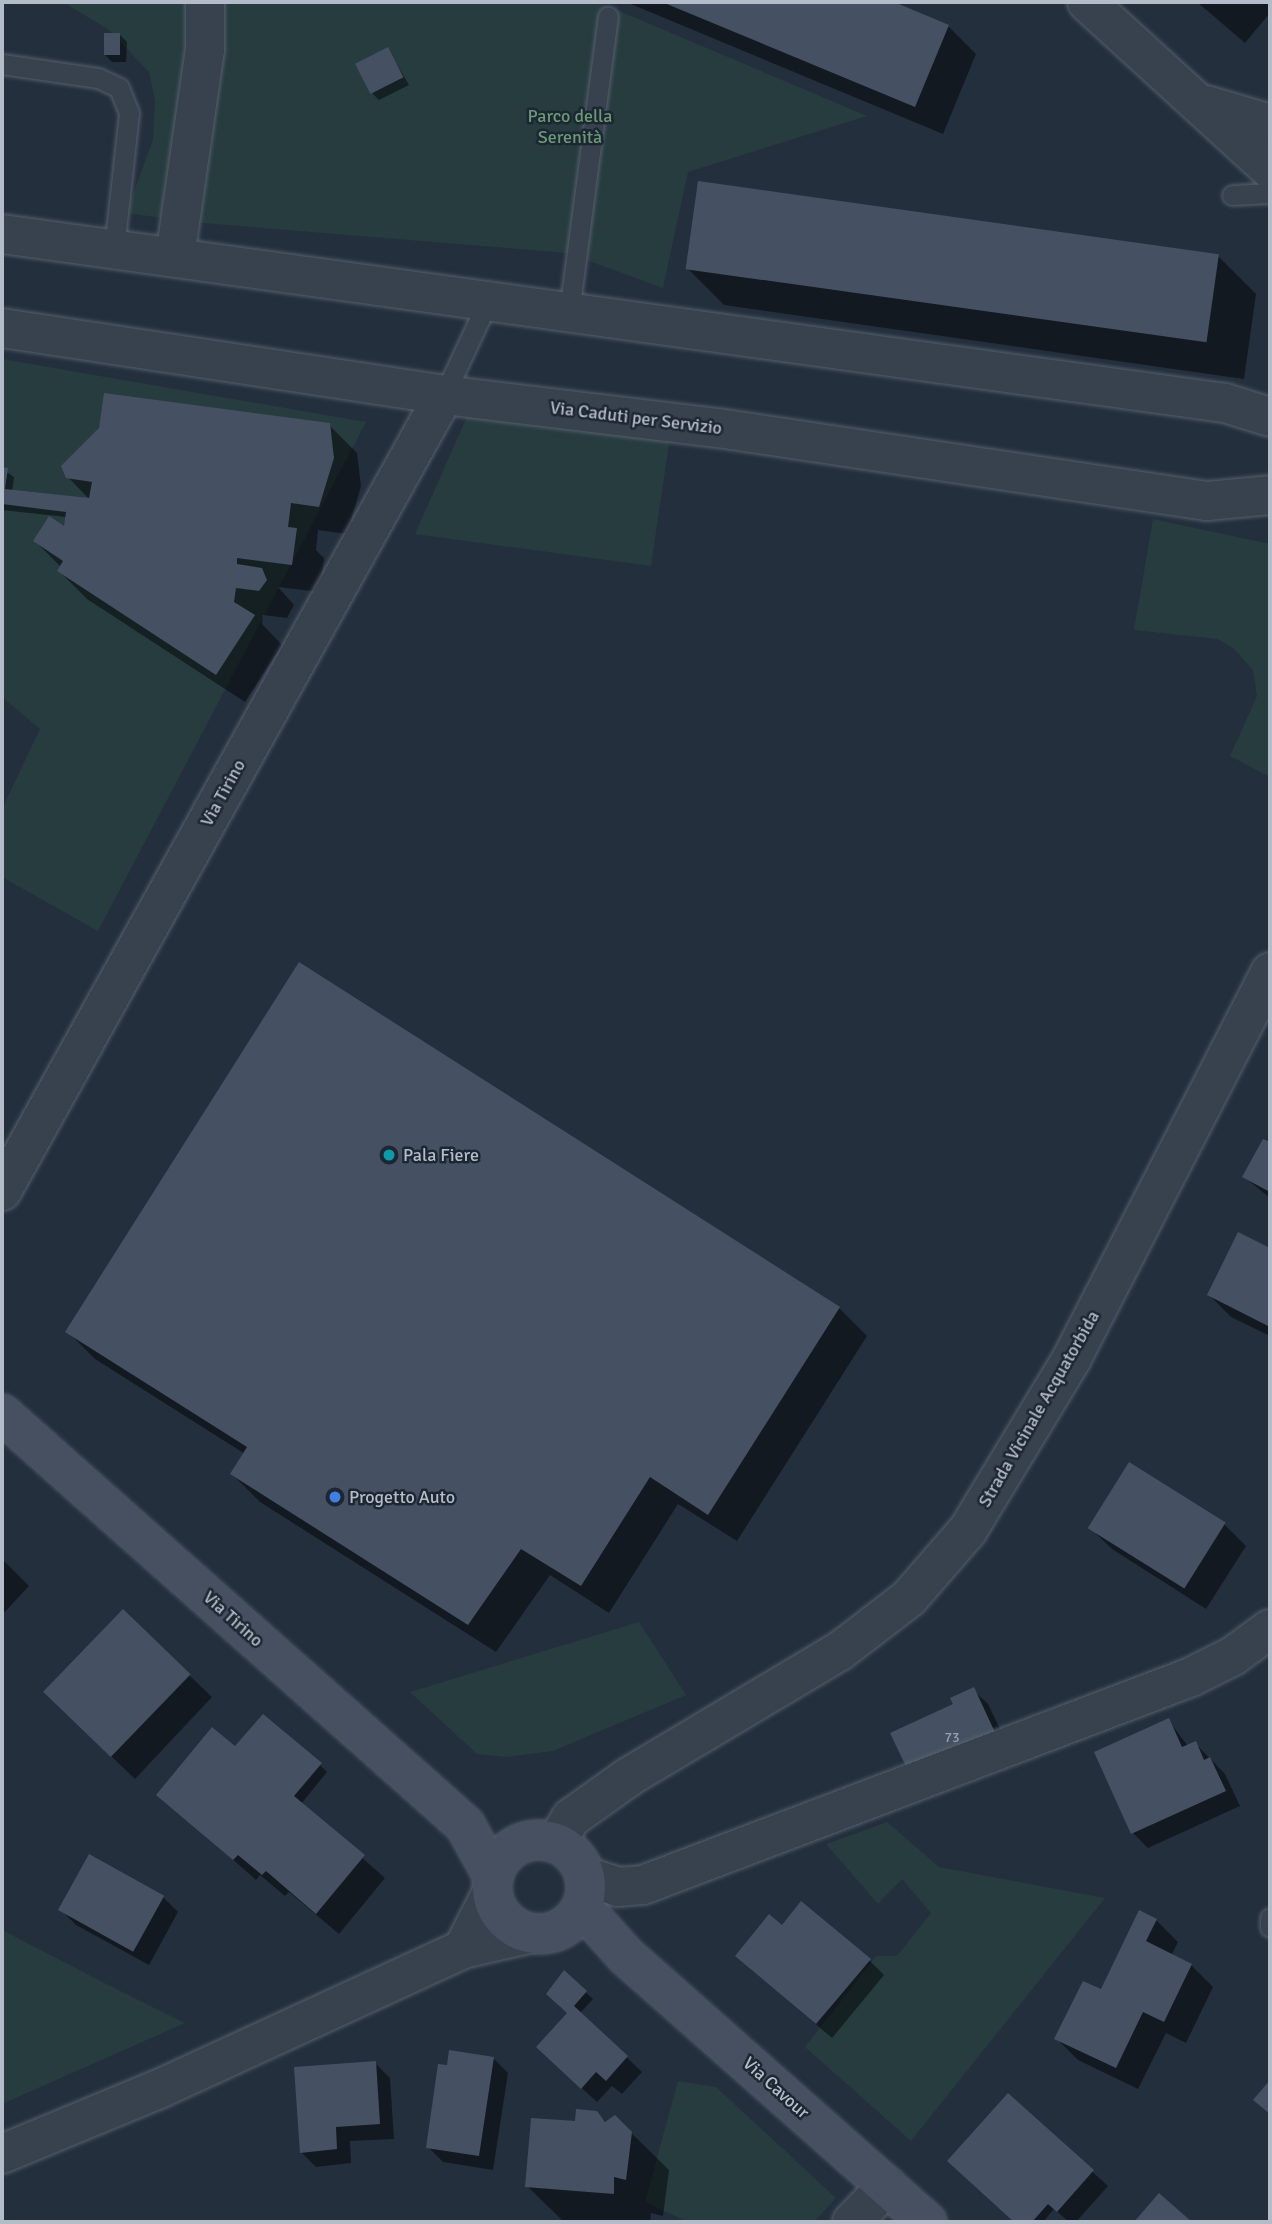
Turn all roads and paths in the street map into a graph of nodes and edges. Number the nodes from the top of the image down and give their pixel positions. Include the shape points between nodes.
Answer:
1 (205, 2) edge
2 (1087, 2) edge
3 (608, 17) dead end
4 (2, 64) edge
5 (1197, 102) junction
6 (1270, 124) edge
7 (1270, 169) edge
8 (1270, 193) edge
9 (1232, 195) dead end
10 (2, 234) edge
11 (114, 249) junction
12 (175, 257) junction
13 (488, 301) junction
14 (569, 312) junction
15 (2, 328) edge
16 (444, 395) junction
17 (1270, 416) edge
18 (1270, 495) edge
19 (1270, 972) edge
20 (2, 1191) edge
21 (2, 1414) edge
22 (1270, 1629) edge
23 (465, 1825) junction
24 (556, 1843) junction
25 (516, 1846) junction
26 (492, 1884) junction
27 (584, 1891) junction
28 (1270, 1918) edge
29 (1270, 1927) edge
30 (538, 1934) junction
31 (463, 1949) junction
32 (625, 1955) junction
33 (2, 2154) edge
34 (887, 2186) junction
35 (852, 2222) edge
36 (927, 2222) edge

1 - 12 street via 205,50
2 - 5 street
3 - 14 lane
4 - 11 lane via 98,78 118,88 129,113
5 - 6 street
5 - 7 street
8 - 9 lane
10 - 11 street
11 - 12 street
12 - 13 street
13 - 14 street
13 - 16 lane
14 - 17 street via 1225,403
15 - 16 street, Via Caduti per Servizio
16 - 18 street, Via Caduti per Servizio via 718,428 1207,501
16 - 20 street, Via Tirino
19 - 24 street, Strada Vicinale Acquatorbida via 1072,1358 968,1530 909,1598 860,1636 630,1776 571,1818
21 - 23 street, Via Tirino
22 - 27 street via 1233,1656 1191,1677 643,1885
23 - 25 street, Via Tirino
23 - 26 street, Via Tirino
24 - 25 street via 543,1840
24 - 27 street via 570,1851
25 - 26 street via 497,1864
26 - 30 street via 503,1919
26 - 31 street
27 - 30 street via 573,1920
27 - 32 street, Via Cavour
28 - 29 lane
30 - 31 street
30 - 32 street, Via Cavour
31 - 33 street via 159,2089
32 - 34 street, Via Cavour
34 - 35 street
34 - 36 street, Via Cavour

